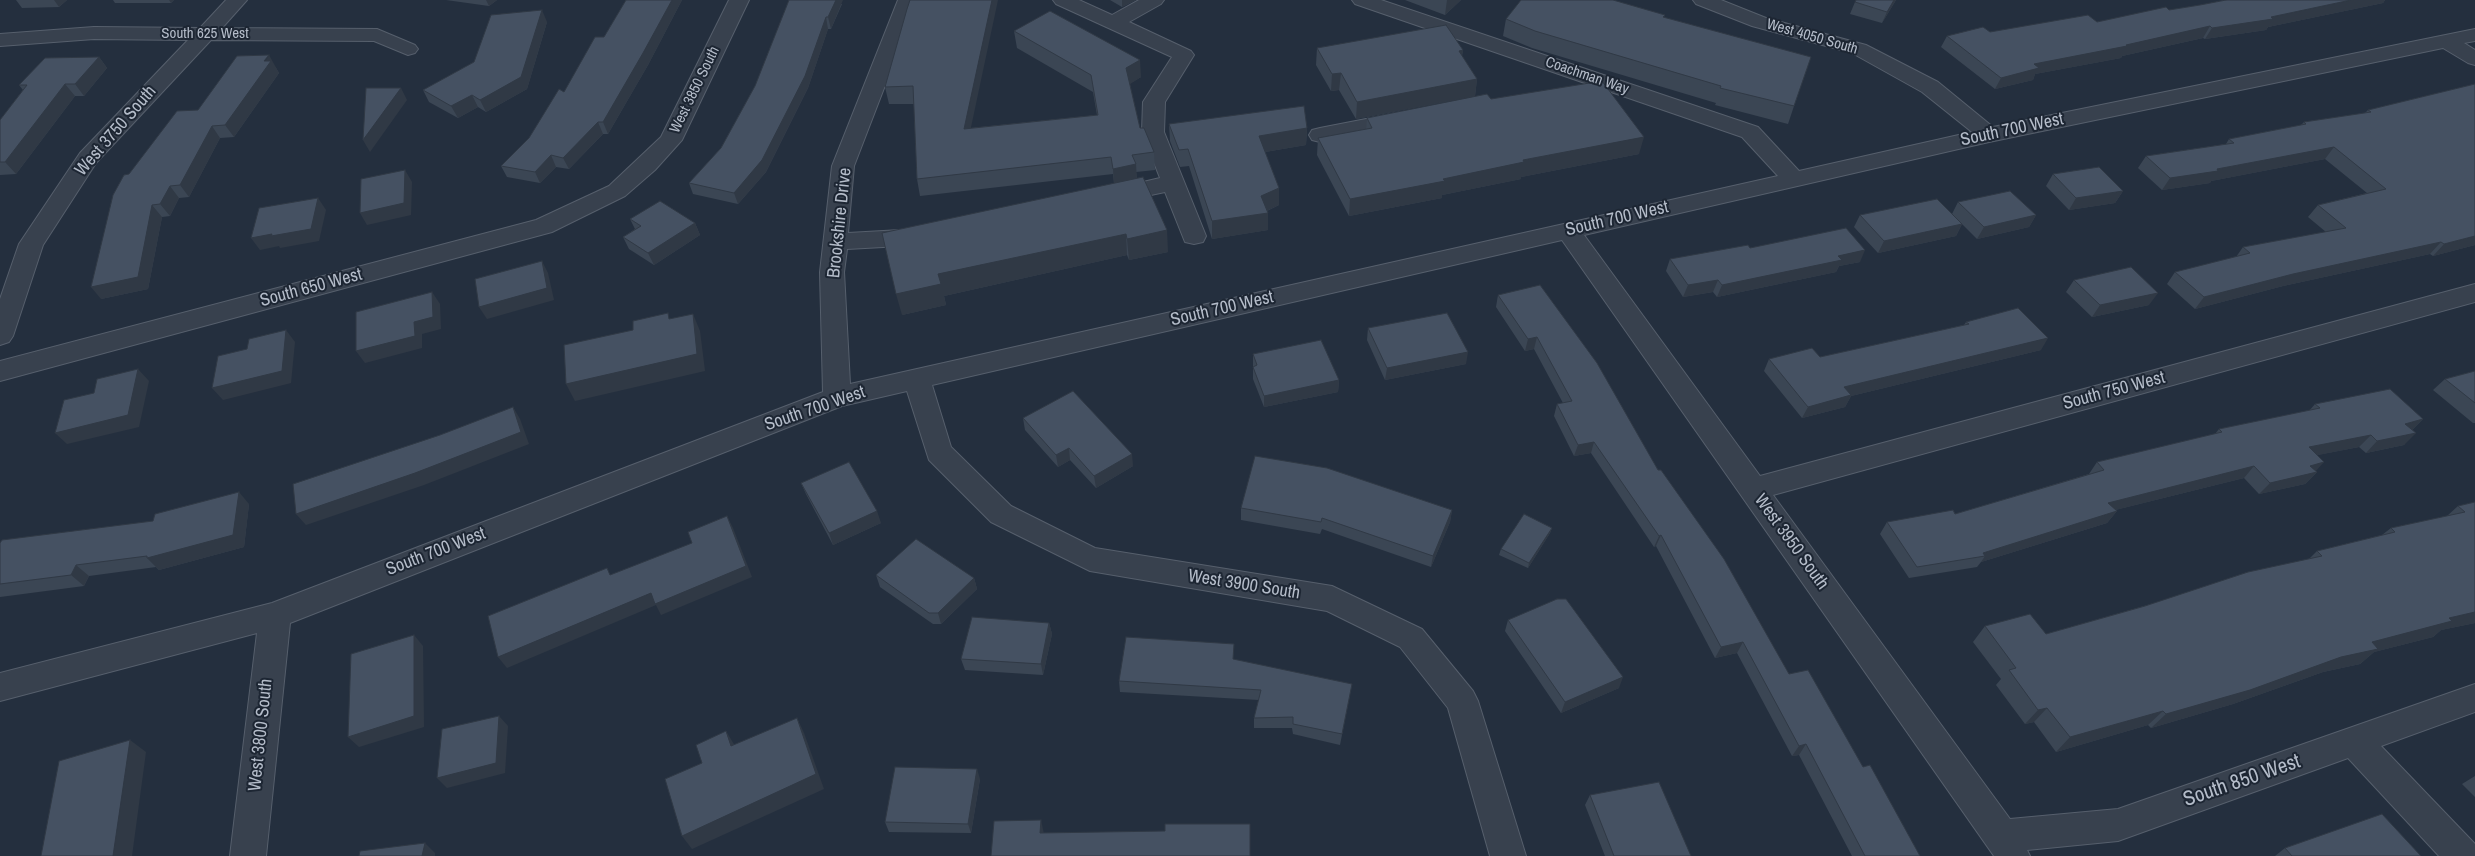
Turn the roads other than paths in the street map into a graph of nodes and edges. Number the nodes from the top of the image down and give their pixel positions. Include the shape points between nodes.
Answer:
1 (237, 0) edge
2 (739, 0) edge
3 (908, 0) edge
4 (1062, 0) edge
5 (1154, 0) edge
6 (1362, 0) edge
7 (1703, 0) edge
8 (1114, 22) junction
9 (205, 34) junction
10 (2475, 35) edge
11 (0, 40) edge
12 (2446, 41) junction
13 (408, 49) dead end
14 (2475, 59) edge
15 (1599, 80) junction
16 (1561, 88) edge
17 (1426, 114) edge
18 (1989, 134) junction
19 (1320, 135) dead end
20 (1794, 179) junction
21 (1173, 183) junction
22 (617, 191) joint
23 (1088, 201) edge
24 (1568, 231) junction
25 (937, 233) edge
26 (1194, 236) dead end
27 (836, 242) junction
28 (2475, 293) edge
29 (0, 336) edge
30 (0, 371) edge
31 (917, 379) junction
32 (837, 397) junction
33 (1753, 489) junction
34 (275, 615) junction
35 (0, 687) edge
36 (2475, 698) edge
37 (2354, 741) junction
38 (2007, 846) edge
39 (248, 856) edge
40 (1508, 856) edge
41 (2463, 856) edge

1 - 9 street, West 3750 South
2 - 22 street, West 3850 South via 671,140
3 - 27 street, Brookshire Drive via 843,166
4 - 8 street
5 - 8 street
6 - 15 street, Coachman Way
7 - 18 street, West 4050 South via 1759,22 1859,49 1930,87
8 - 21 street via 1184,55 1154,102 1153,132
9 - 11 street, South 625 West via 94,33
9 - 13 street, South 625 West via 378,35
9 - 29 street, West 3750 South via 88,158 31,244
10 - 12 street, South 700 West
12 - 14 street
12 - 18 street, South 700 West
15 - 16 street
15 - 20 street, Coachman Way via 1750,132
17 - 19 street
18 - 20 street, South 700 West
20 - 24 street, South 700 West
21 - 23 street
21 - 26 street
22 - 30 street, South 650 West via 544,226
24 - 31 street, South 700 West
24 - 33 street, West 3950 South
25 - 27 street
27 - 32 street, Brookshire Drive via 832,272
28 - 33 street, South 750 West
31 - 32 street, South 700 West
31 - 40 street, West 3900 South via 939,452 1002,514 1090,559 1332,599 1411,638 1462,701
32 - 34 street, South 700 West
33 - 38 street, West 3950 South
34 - 35 street, South 700 West
34 - 39 street, West 3800 South
36 - 37 street, South 850 West
37 - 38 street, South 850 West via 2118,824
37 - 41 street

